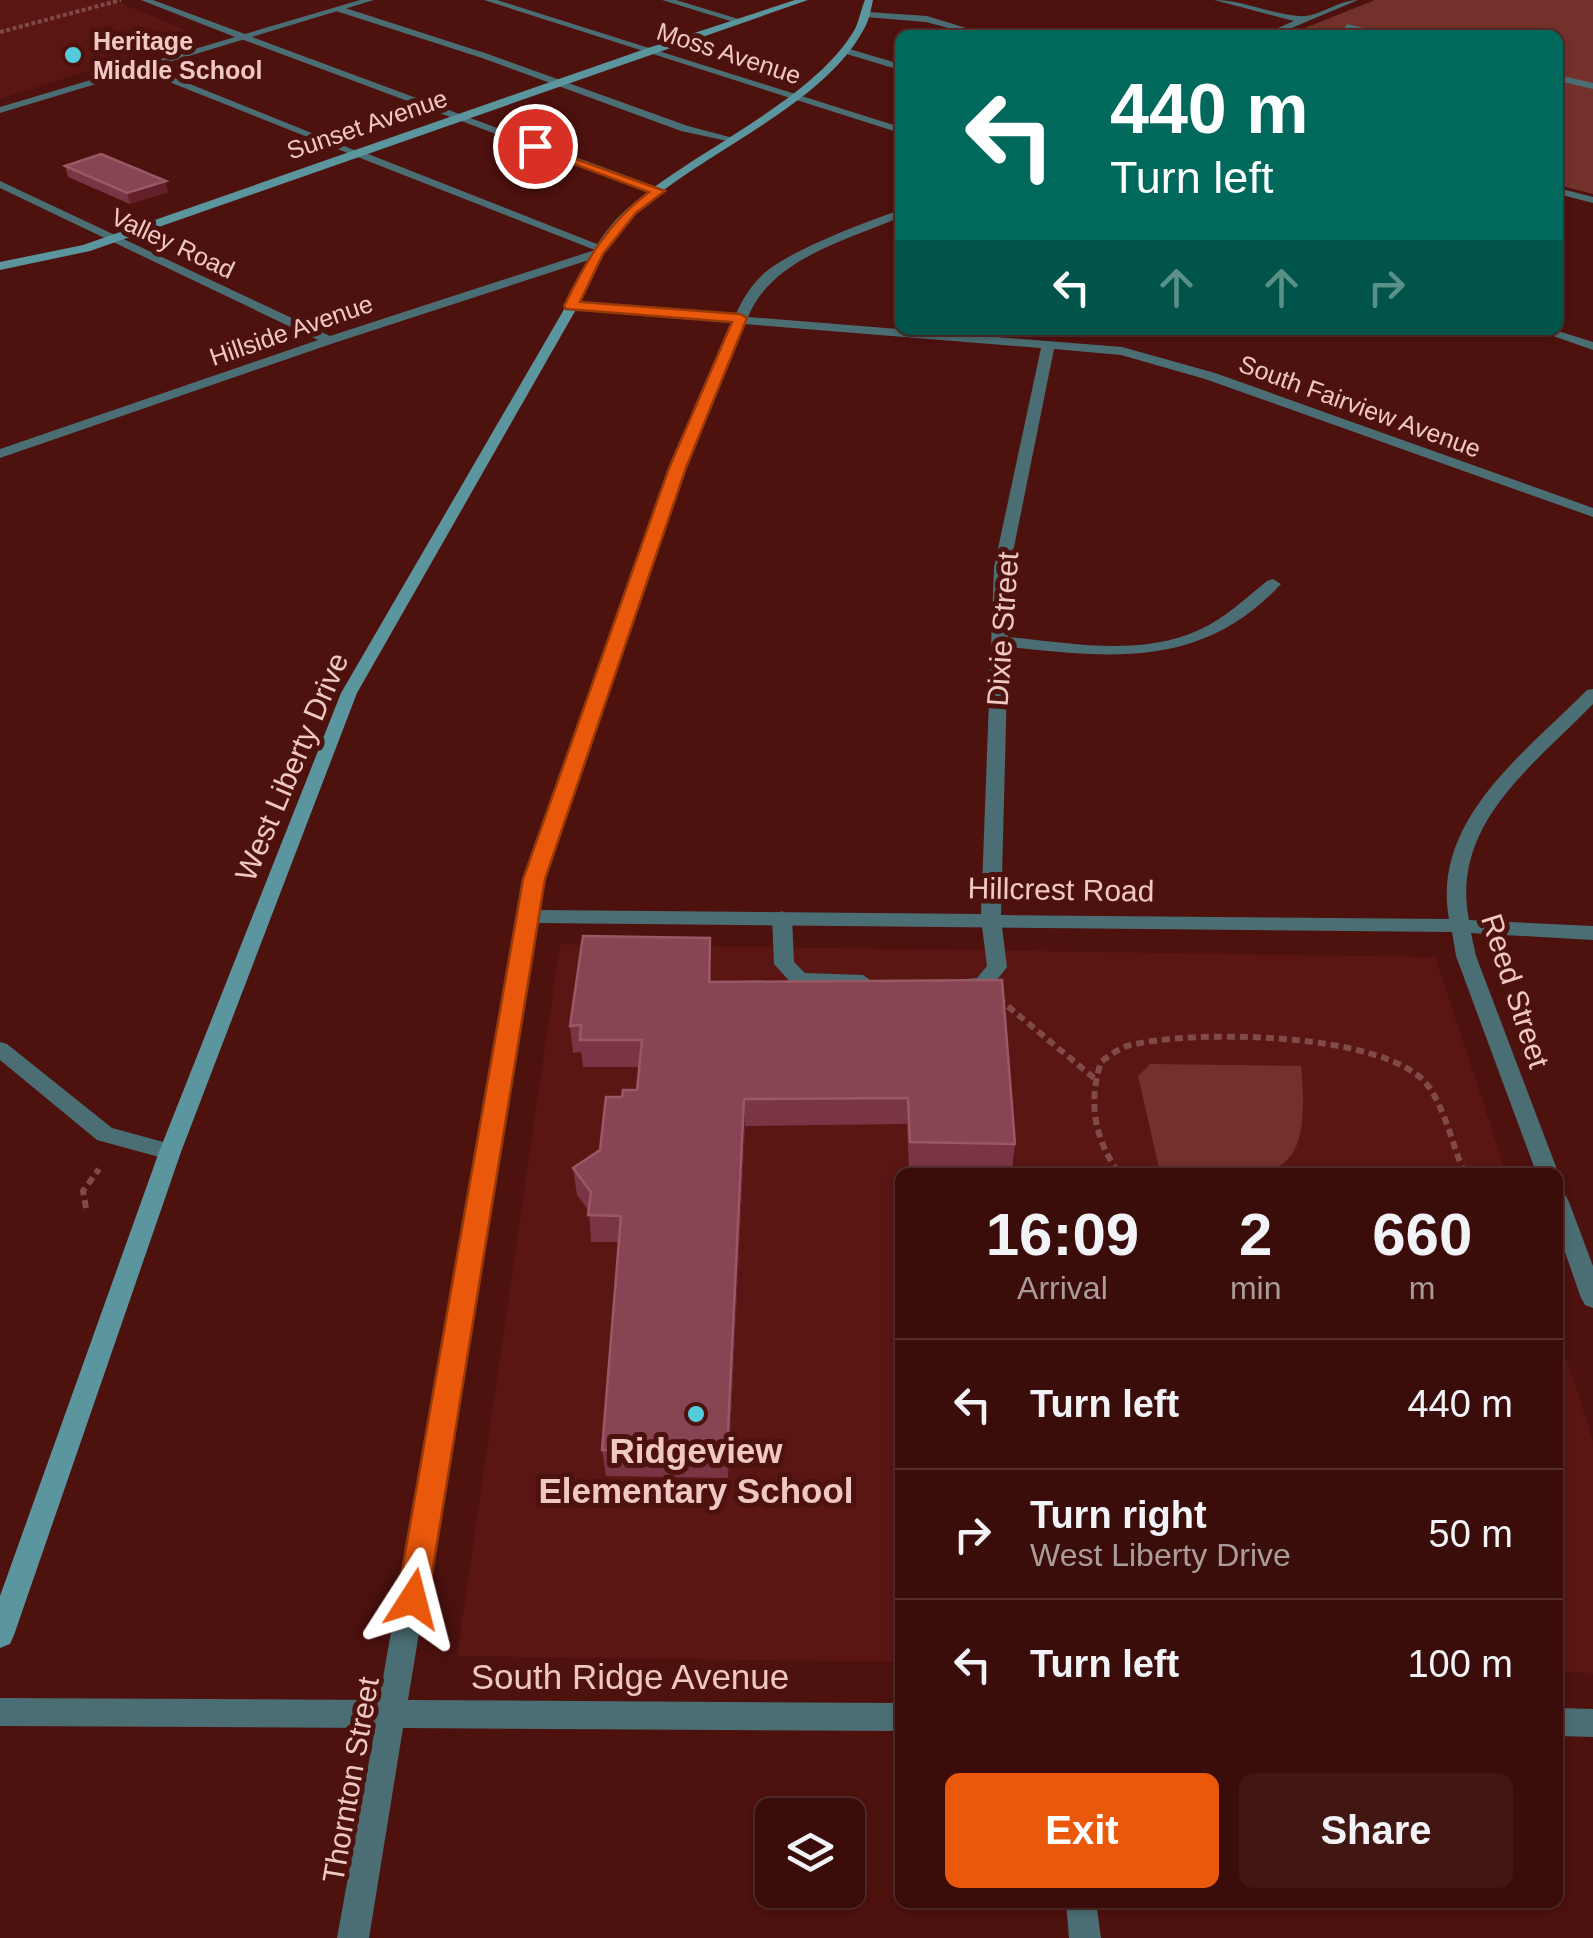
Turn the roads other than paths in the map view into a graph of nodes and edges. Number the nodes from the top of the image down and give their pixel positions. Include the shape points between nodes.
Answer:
1 (145, 0) edge
2 (370, 0) edge
3 (488, 0) edge
4 (666, 0) edge
5 (804, 0) edge
6 (869, 0) edge
7 (1218, 0) edge
8 (1354, 0) edge
9 (339, 9) junction
10 (868, 15) junction
11 (1302, 20) junction
12 (740, 21) junction
13 (1347, 27) dead end
14 (965, 30) edge
15 (1279, 30) edge
16 (1360, 30) edge
17 (244, 38) junction
18 (648, 50) junction
19 (846, 51) junction
20 (895, 66) edge
21 (142, 68) junction
22 (1563, 79) edge
23 (558, 82) junction
24 (1593, 86) edge
25 (792, 96) junction
26 (0, 110) edge
27 (458, 117) junction
28 (895, 128) edge
29 (732, 139) junction
30 (354, 152) junction
31 (0, 184) edge
32 (658, 191) junction
33 (1563, 191) edge
34 (1593, 200) edge
35 (895, 215) edge
36 (110, 239) junction
37 (599, 250) junction
38 (0, 266) edge
39 (572, 306) junction
40 (740, 318) junction
41 (895, 331) edge
42 (950, 335) edge
43 (1558, 335) edge
44 (329, 340) junction
45 (1049, 343) junction
46 (1593, 346) edge
47 (0, 454) edge
48 (1593, 513) edge
49 (1272, 584) dead end
50 (999, 641) junction
51 (1593, 694) edge
52 (528, 916) junction
53 (782, 917) junction
54 (991, 920) junction
55 (1458, 926) junction
56 (1593, 933) edge
57 (876, 983) edge
58 (947, 984) edge
59 (0, 1049) edge
60 (170, 1152) junction
61 (1545, 1168) edge
62 (1563, 1216) edge
63 (1593, 1298) edge
64 (0, 1634) edge
65 (0, 1712) edge
66 (394, 1713) junction
67 (895, 1717) edge
68 (1563, 1722) edge
69 (1593, 1723) edge
70 (1082, 1908) edge
71 (353, 1938) edge
72 (1085, 1938) edge

1 - 17 street
2 - 9 street
3 - 18 street, Moss Avenue
4 - 12 street
5 - 12 main road, Sunset Avenue
6 - 10 main road, West Liberty Drive
7 - 11 street
8 - 11 street
9 - 17 street
9 - 23 street
10 - 14 street
10 - 19 main road, West Liberty Drive
11 - 15 street
12 - 18 main road, Sunset Avenue
13 - 16 street
17 - 21 street
17 - 27 street
18 - 23 main road, Sunset Avenue
18 - 25 street, Moss Avenue
19 - 20 street
19 - 25 main road, West Liberty Drive
21 - 26 street
21 - 30 street
22 - 24 street
23 - 27 main road, Sunset Avenue
23 - 29 street
25 - 28 street, Moss Avenue
25 - 29 main road, West Liberty Drive
27 - 30 main road, Sunset Avenue
27 - 32 street
29 - 32 main road, West Liberty Drive
30 - 36 main road, Sunset Avenue
30 - 37 street
31 - 36 street, Valley Road
32 - 37 main road, West Liberty Drive
33 - 34 street
35 - 40 street, Thornton Street via 780,267 759,284
36 - 38 main road, Sunset Avenue
36 - 44 street, Valley Road
37 - 39 main road, West Liberty Drive
37 - 44 street, Hillside Avenue
39 - 40 street, South Fairview Avenue
39 - 60 main road, West Liberty Drive via 350,693
40 - 41 street, South Fairview Avenue
40 - 52 street, Thornton Street via 678,468 534,879
42 - 45 street, South Fairview Avenue
43 - 46 street
44 - 47 street, Hillside Avenue
45 - 48 street, South Fairview Avenue via 1122,350 1181,366
45 - 50 street, Dixie Street via 1002,567
49 - 50 street via 1214,628 1172,645 1118,652
50 - 54 street, Dixie Street
51 - 55 street, Reed Street via 1486,804 1466,836 1458,860
52 - 53 street, Hillcrest Road
52 - 66 street, Thornton Street
53 - 54 street, Hillcrest Road
53 - 57 street via 784,964 800,980
54 - 55 street, Hillcrest Road
54 - 58 street, Dixie Street via 997,967 982,985
55 - 56 street, Hillcrest Road
55 - 61 street, Reed Street
59 - 60 street via 105,1134
60 - 64 main road, West Liberty Drive
62 - 63 street
65 - 66 street, South Ridge Avenue
66 - 67 street, South Ridge Avenue
66 - 71 street, Thornton Street
68 - 69 street
70 - 72 street

